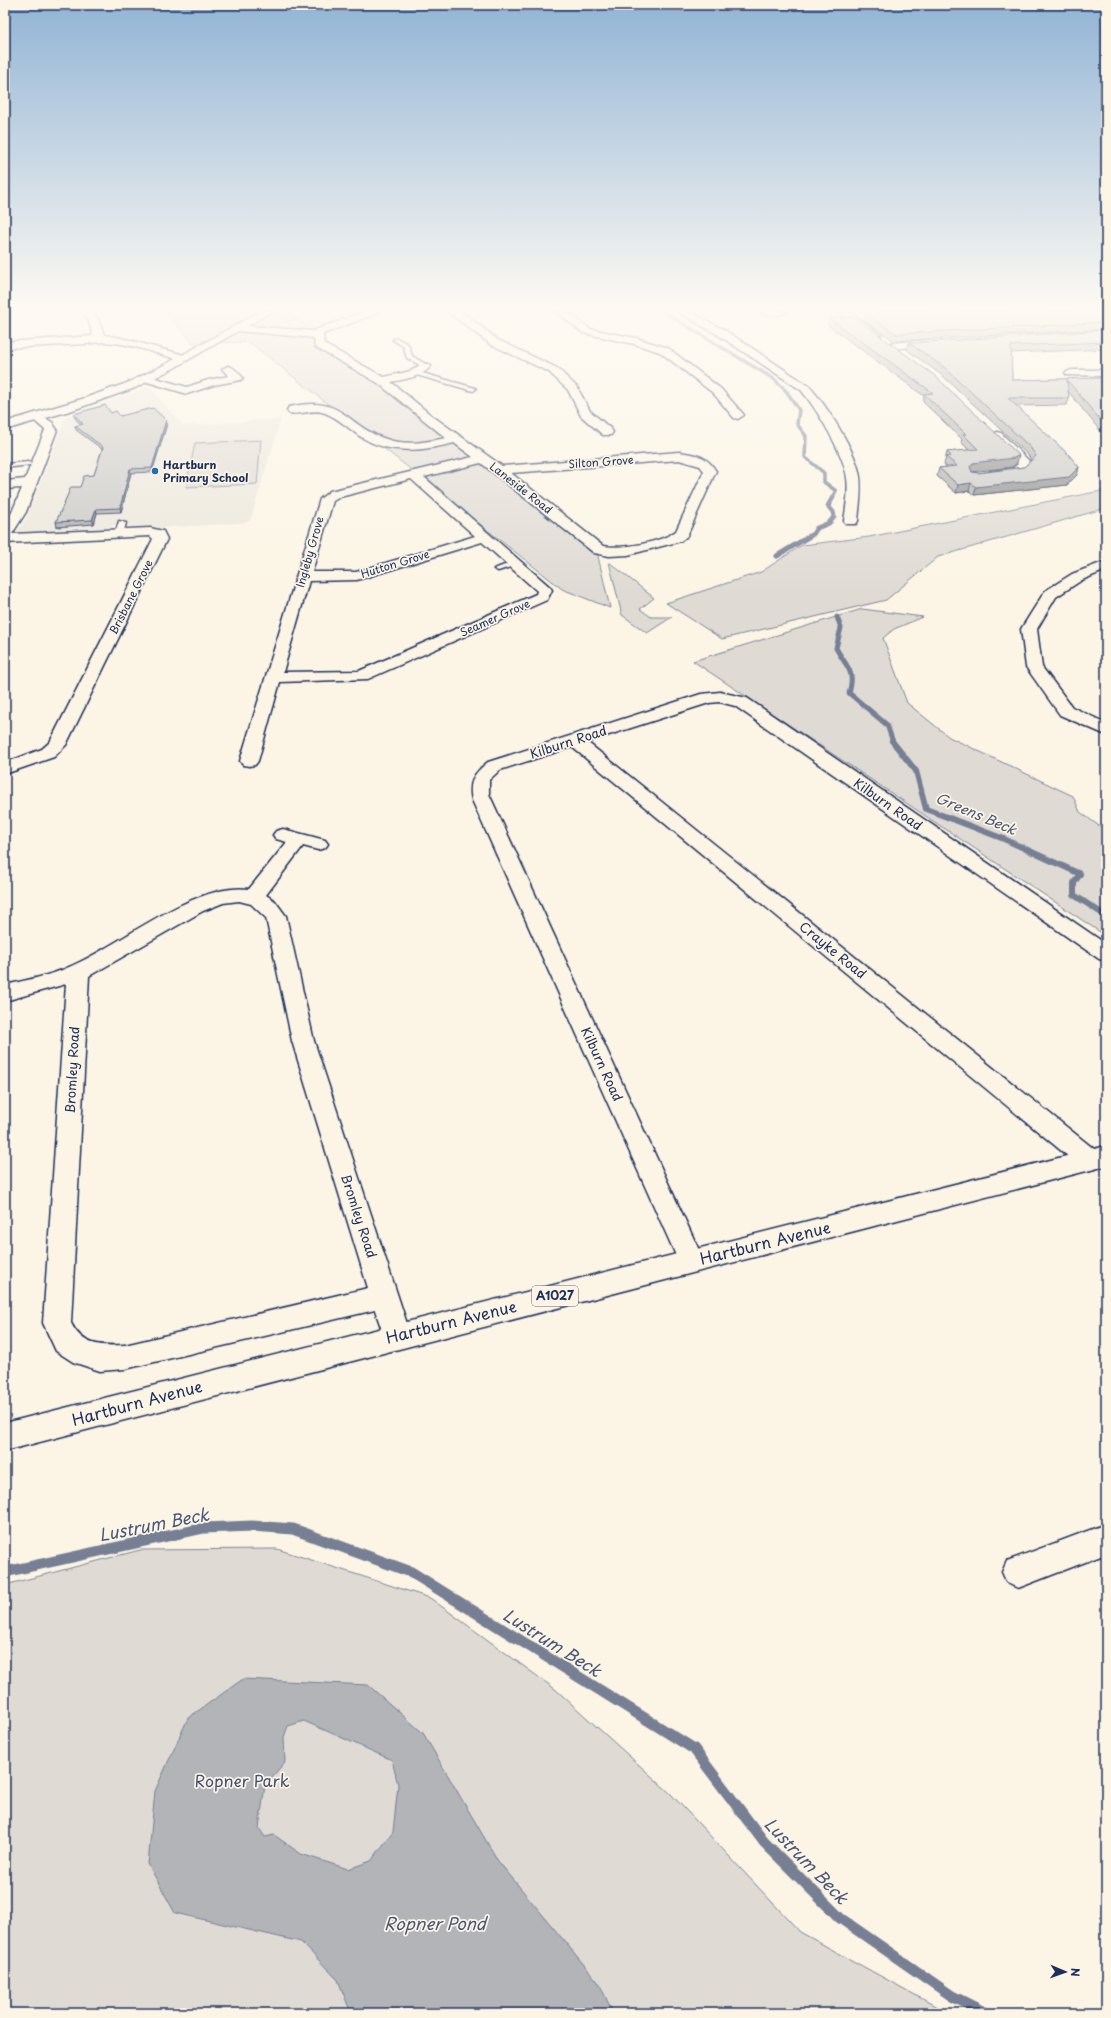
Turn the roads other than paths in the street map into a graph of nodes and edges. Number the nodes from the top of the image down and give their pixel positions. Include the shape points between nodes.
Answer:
1 (76, 405) edge
2 (312, 405) edge
3 (319, 405) edge
4 (413, 405) edge
5 (581, 405) edge
6 (729, 405) edge
7 (818, 405) edge
8 (293, 410) dead end
9 (717, 410) dead end
10 (36, 418) junction
11 (5, 426) edge
12 (991, 429) edge
13 (607, 432) dead end
14 (456, 439) junction
15 (484, 458) junction
16 (28, 464) dead end
17 (5, 466) edge
18 (499, 470) junction
19 (414, 475) junction
20 (983, 475) edge
21 (30, 483) junction
22 (5, 485) edge
23 (851, 521) dead end
24 (5, 535) edge
25 (485, 537) junction
26 (5, 539) edge
27 (598, 550) joint
28 (516, 564) junction
29 (1106, 565) edge
30 (498, 569) dead end
31 (303, 577) junction
32 (274, 677) junction
33 (1106, 730) edge
34 (574, 740) junction
35 (249, 761) dead end
36 (5, 769) edge
37 (318, 844) dead end
38 (254, 896) junction
39 (1106, 954) edge
40 (78, 972) junction
41 (5, 994) edge
42 (1098, 1158) edge
43 (691, 1261) junction
44 (384, 1296) junction
45 (397, 1336) junction
46 (5, 1437) edge
47 (1106, 1539) edge
48 (1018, 1572) dead end

1 - 10 street
2 - 8 street
3 - 14 street via 336,413 373,439 383,443 421,447
4 - 14 street, Laneside Road
5 - 13 street via 585,413
6 - 9 street via 735,412
7 - 23 street via 850,462 854,478
10 - 11 street
10 - 21 street via 48,425 51,430
12 - 20 street via 1026,464 1017,471
14 - 15 street, Laneside Road
15 - 18 street, Laneside Road
15 - 19 street, Ingleby Grove
16 - 17 lane
18 - 27 street, Laneside Road
18 - 27 street, Silton Grove via 679,456 705,463 710,471 682,533 676,538 624,552
19 - 25 street, Seamer Grove
19 - 31 street, Ingleby Grove via 335,494 328,498
21 - 22 street
21 - 24 street via 19,512
25 - 28 street, Seamer Grove
25 - 31 street, Hutton Grove via 358,576
26 - 36 street, Brisbane Grove via 120,529 150,532 158,534 160,539 57,745 48,753
28 - 30 lane
28 - 32 street, Seamer Grove via 545,590 542,597 362,676
29 - 33 street via 1076,577 1050,594 1029,629 1034,667 1066,711
31 - 32 street, Ingleby Grove
32 - 35 street, Ingleby Grove
34 - 39 street, Kilburn Road via 707,698 720,697 741,702
34 - 42 street, Crayke Road
34 - 43 street, Kilburn Road via 494,766 481,777 478,789
37 - 38 street via 291,837
38 - 40 street via 215,898 196,906
38 - 44 street, Bromley Road via 268,904 276,916 303,1041
40 - 41 street
40 - 44 street, Bromley Road via 57,1323 66,1342 100,1359 125,1357
42 - 43 street, Hartburn Avenue / A1027
43 - 45 street, Hartburn Avenue / A1027
44 - 45 street, Bromley Road
45 - 46 street, Hartburn Avenue / A1027
47 - 48 street

